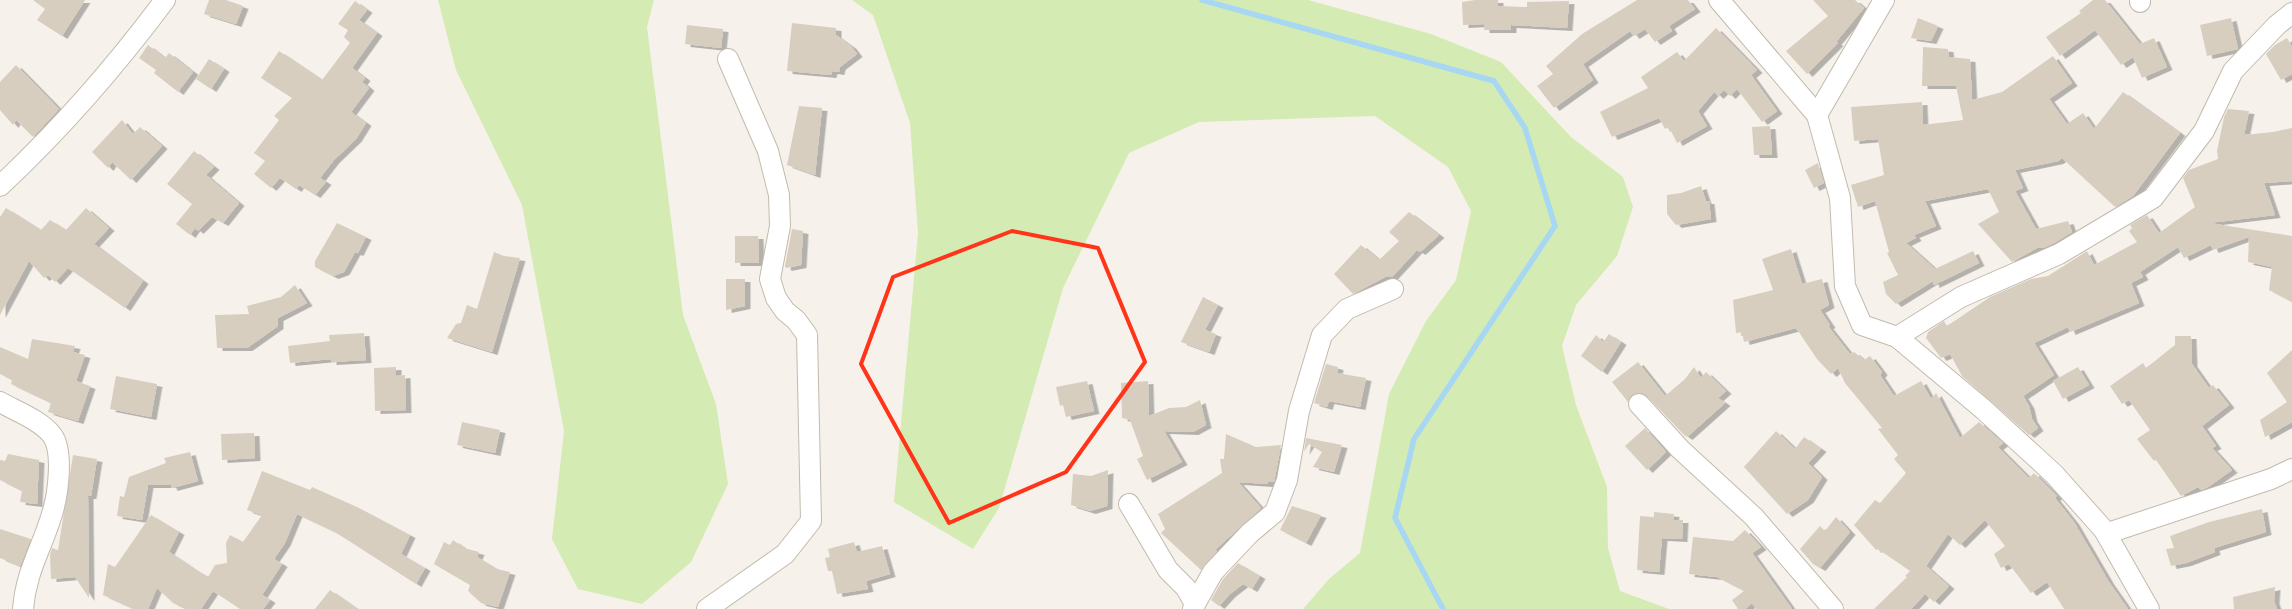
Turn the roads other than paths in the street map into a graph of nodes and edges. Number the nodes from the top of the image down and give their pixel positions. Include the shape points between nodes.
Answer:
1 (165, 0) edge
2 (1719, 0) edge
3 (1884, 0) edge
4 (2292, 13) edge
5 (728, 59) dead end
6 (1817, 115) junction
7 (0, 186) edge
8 (1392, 289) dead end
9 (1897, 337) junction
10 (0, 402) edge
11 (1639, 404) dead end
12 (2292, 469) edge
13 (1129, 504) dead end
14 (2104, 530) junction
15 (1194, 607) edge
16 (23, 609) edge
17 (708, 609) edge
18 (1833, 609) edge
19 (2149, 609) edge

1 - 7 street via 116,64 66,121
2 - 6 street
3 - 6 street
4 - 9 street via 2232,71 2204,131 2153,198 2059,254 1961,297
5 - 17 street via 768,151 778,195 780,226 770,279 776,298 807,336 810,521 785,554
6 - 9 street via 1840,198 1846,286 1862,325
8 - 15 street via 1347,309 1322,335 1298,411 1287,480 1275,512 1213,572
9 - 14 street via 2054,474
10 - 16 street via 51,434 58,452 52,514 29,575
11 - 18 street via 1680,449 1754,517
12 - 14 street via 2271,479 2108,533
13 - 15 street via 1168,570 1186,588
14 - 19 street

